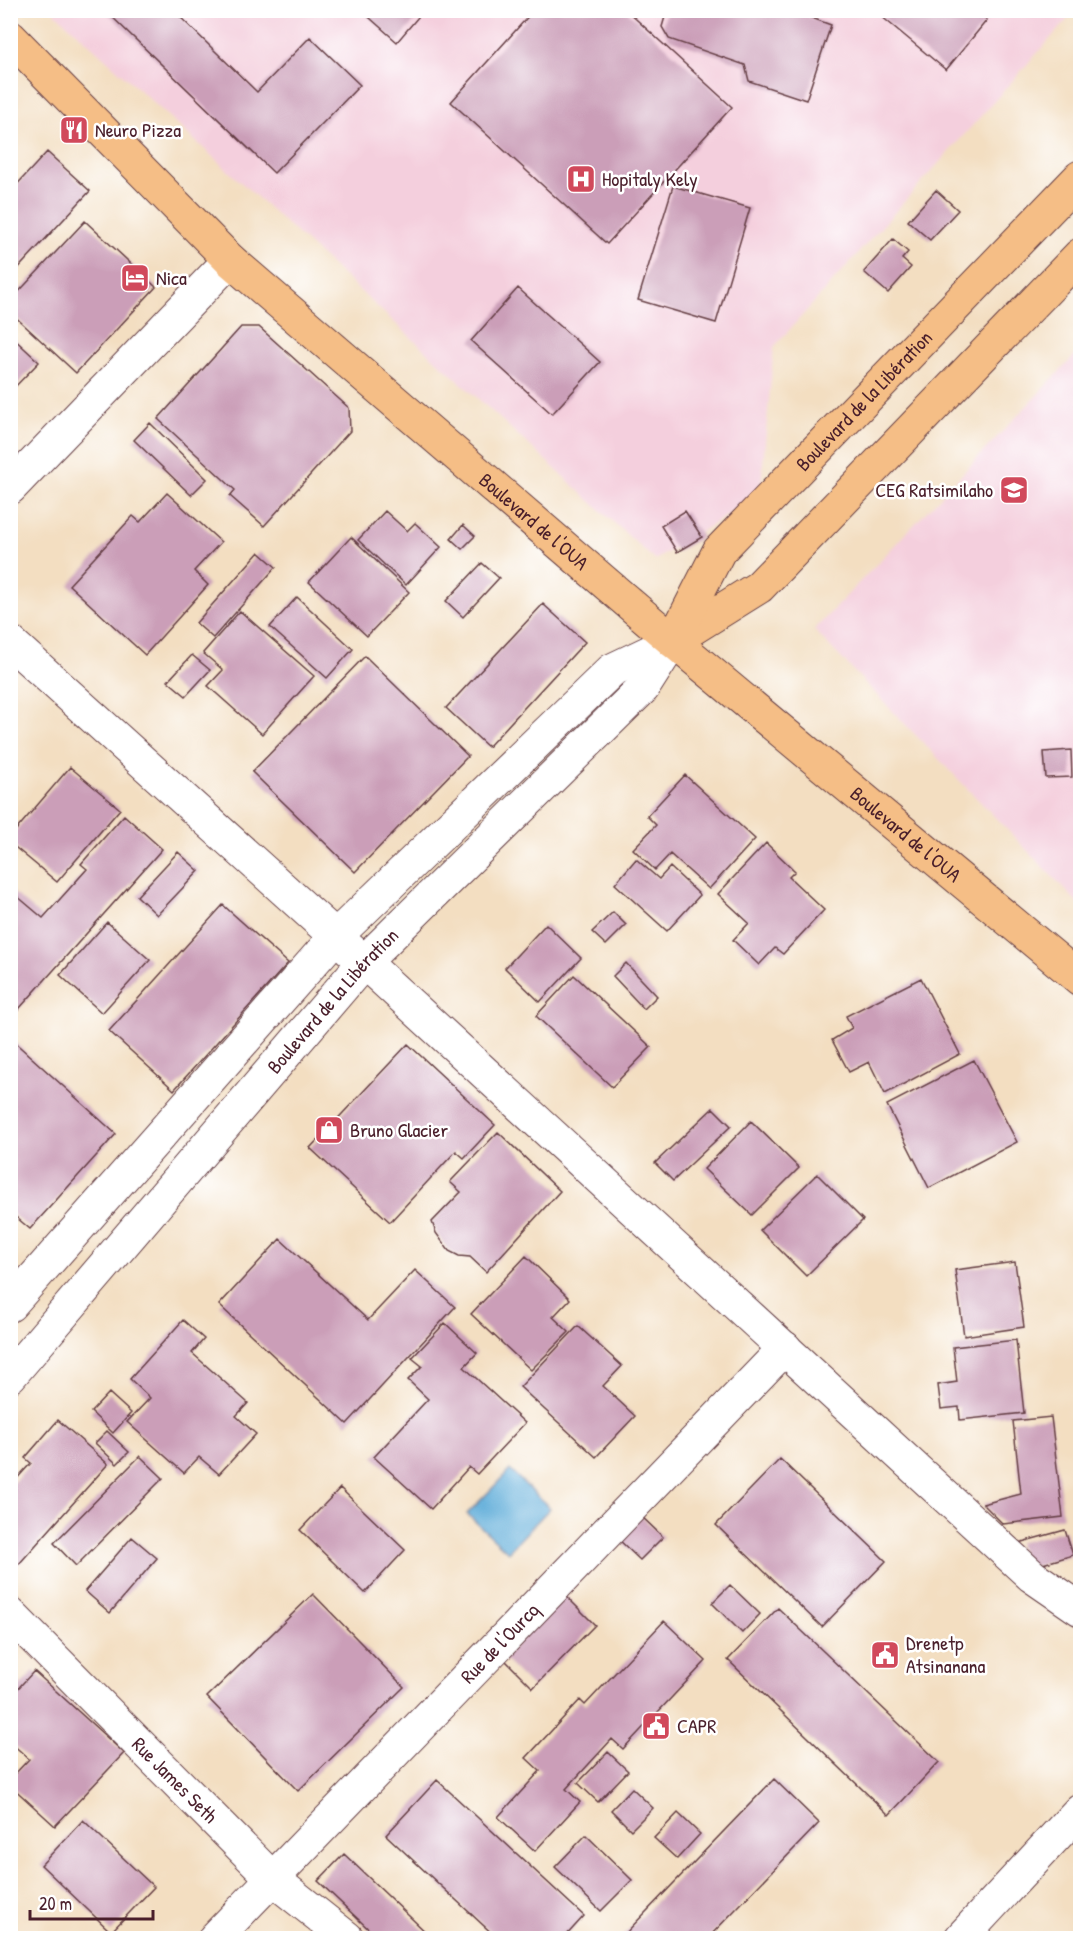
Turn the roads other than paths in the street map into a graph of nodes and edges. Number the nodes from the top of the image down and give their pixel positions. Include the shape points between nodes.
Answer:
1 (10, 37) edge
2 (1080, 177) edge
3 (1080, 255) edge
4 (230, 260) junction
5 (10, 488) edge
6 (673, 641) junction
7 (10, 642) edge
8 (336, 936) junction
9 (364, 962) junction
10 (1080, 979) edge
11 (10, 1305) edge
12 (785, 1348) junction
13 (10, 1376) edge
14 (1080, 1609) edge
15 (10, 1614) edge
16 (1080, 1810) edge
17 (274, 1880) junction
18 (215, 1938) edge
19 (347, 1938) edge
20 (961, 1938) edge

1 - 4 main road, Boulevard de l'OUA
2 - 6 main road, Boulevard de la Libération via 719,551
3 - 6 main road, Boulevard de la Libération via 759,587
4 - 5 street
4 - 6 main road, Boulevard de l'OUA
6 - 8 street, Boulevard de la Libération via 612,669
6 - 9 street, Boulevard de la Libération via 643,688
6 - 10 main road, Boulevard de l'OUA
7 - 8 street
8 - 9 street
8 - 11 street, Boulevard de la Libération
9 - 12 street
9 - 13 street, Boulevard de la Libération
12 - 14 street via 1032,1576
12 - 17 street, Rue de l'Ourcq
15 - 17 street, Rue James Seth
16 - 20 street
17 - 18 street, Rue de l'Ourcq
17 - 19 street, Rue James Seth

